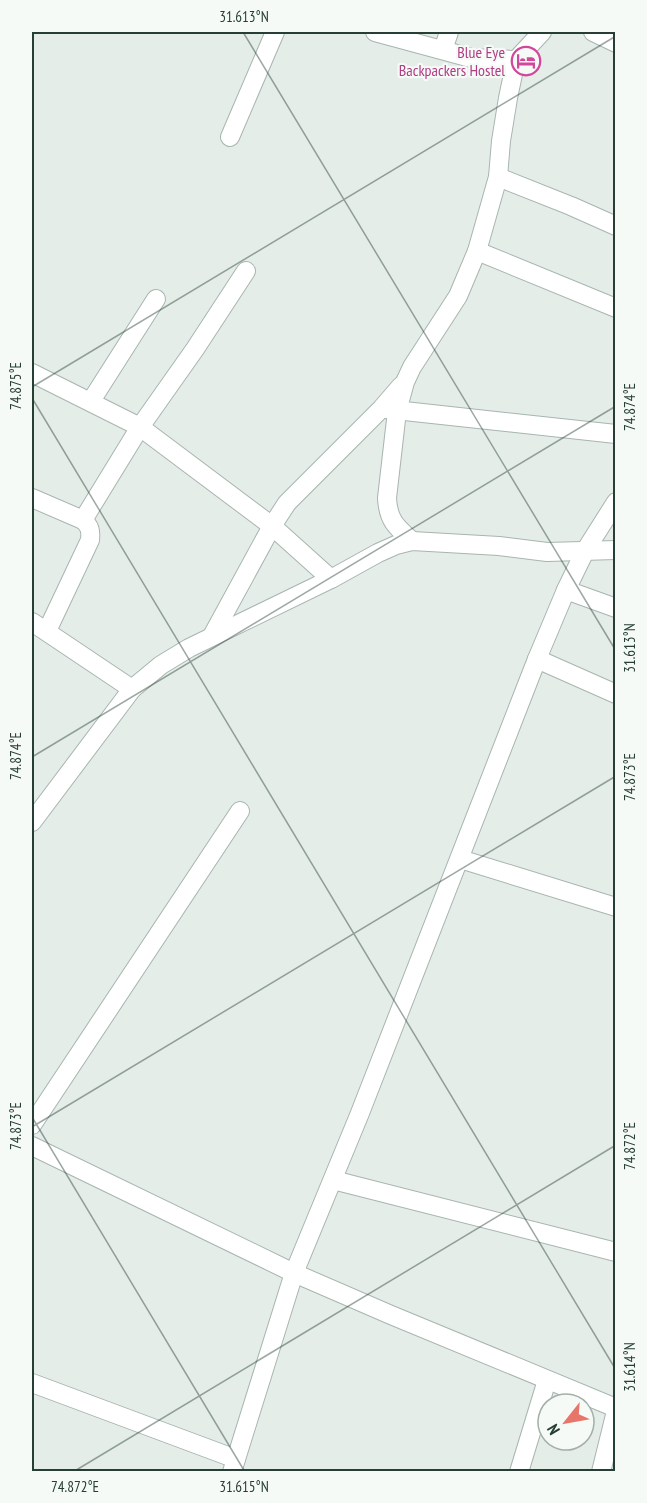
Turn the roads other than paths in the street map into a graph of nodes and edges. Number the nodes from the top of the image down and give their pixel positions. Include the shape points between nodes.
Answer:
1 (275, 32) edge
2 (375, 32) edge
3 (449, 32) edge
4 (542, 32) edge
5 (593, 32) edge
6 (615, 43) edge
7 (442, 50) junction
8 (516, 60) junction
9 (230, 137) dead end
10 (498, 177) junction
11 (615, 226) edge
12 (477, 251) junction
13 (246, 271) dead end
14 (156, 299) dead end
15 (615, 308) edge
16 (32, 373) edge
17 (91, 401) junction
18 (389, 410) junction
19 (140, 426) junction
20 (615, 434) edge
21 (32, 498) edge
22 (615, 502) edge
23 (83, 520) junction
24 (272, 525) junction
25 (412, 541) junction
26 (615, 550) edge
27 (585, 551) junction
28 (331, 579) junction
29 (566, 590) junction
30 (615, 608) edge
31 (39, 627) edge
32 (212, 636) junction
33 (537, 659) junction
34 (132, 689) junction
35 (615, 694) edge
36 (240, 811) dead end
37 (32, 822) edge
38 (460, 859) junction
39 (615, 907) edge
40 (32, 1125) edge
41 (32, 1146) edge
42 (333, 1180) junction
43 (615, 1252) edge
44 (294, 1272) junction
45 (547, 1380) junction
46 (32, 1383) edge
47 (615, 1410) edge
48 (234, 1465) edge
49 (519, 1472) edge
50 (601, 1472) edge

1 - 9 street
2 - 7 street
3 - 7 street
4 - 8 street
5 - 6 street
7 - 8 street via 471,58
8 - 10 street via 507,98
10 - 11 street
10 - 12 street
12 - 15 street
12 - 18 street via 458,296
13 - 19 street
14 - 17 street
16 - 17 street
17 - 19 street
18 - 20 street
18 - 24 street via 287,504
18 - 25 street via 388,511 392,521
19 - 23 street
19 - 24 street
21 - 23 street
22 - 27 street
23 - 31 street via 89,525 90,540
24 - 28 street
24 - 32 street
25 - 27 street via 547,552
25 - 28 street via 378,553
26 - 27 street
27 - 29 street
28 - 32 street
29 - 30 street
29 - 33 street
31 - 34 street
32 - 34 street via 161,665
33 - 35 street
33 - 38 street
34 - 37 street
36 - 40 street
38 - 39 street
38 - 42 street
41 - 44 street
42 - 43 street
42 - 44 street
44 - 45 street
44 - 48 street
45 - 47 street
45 - 49 street
46 - 48 street
47 - 50 street

